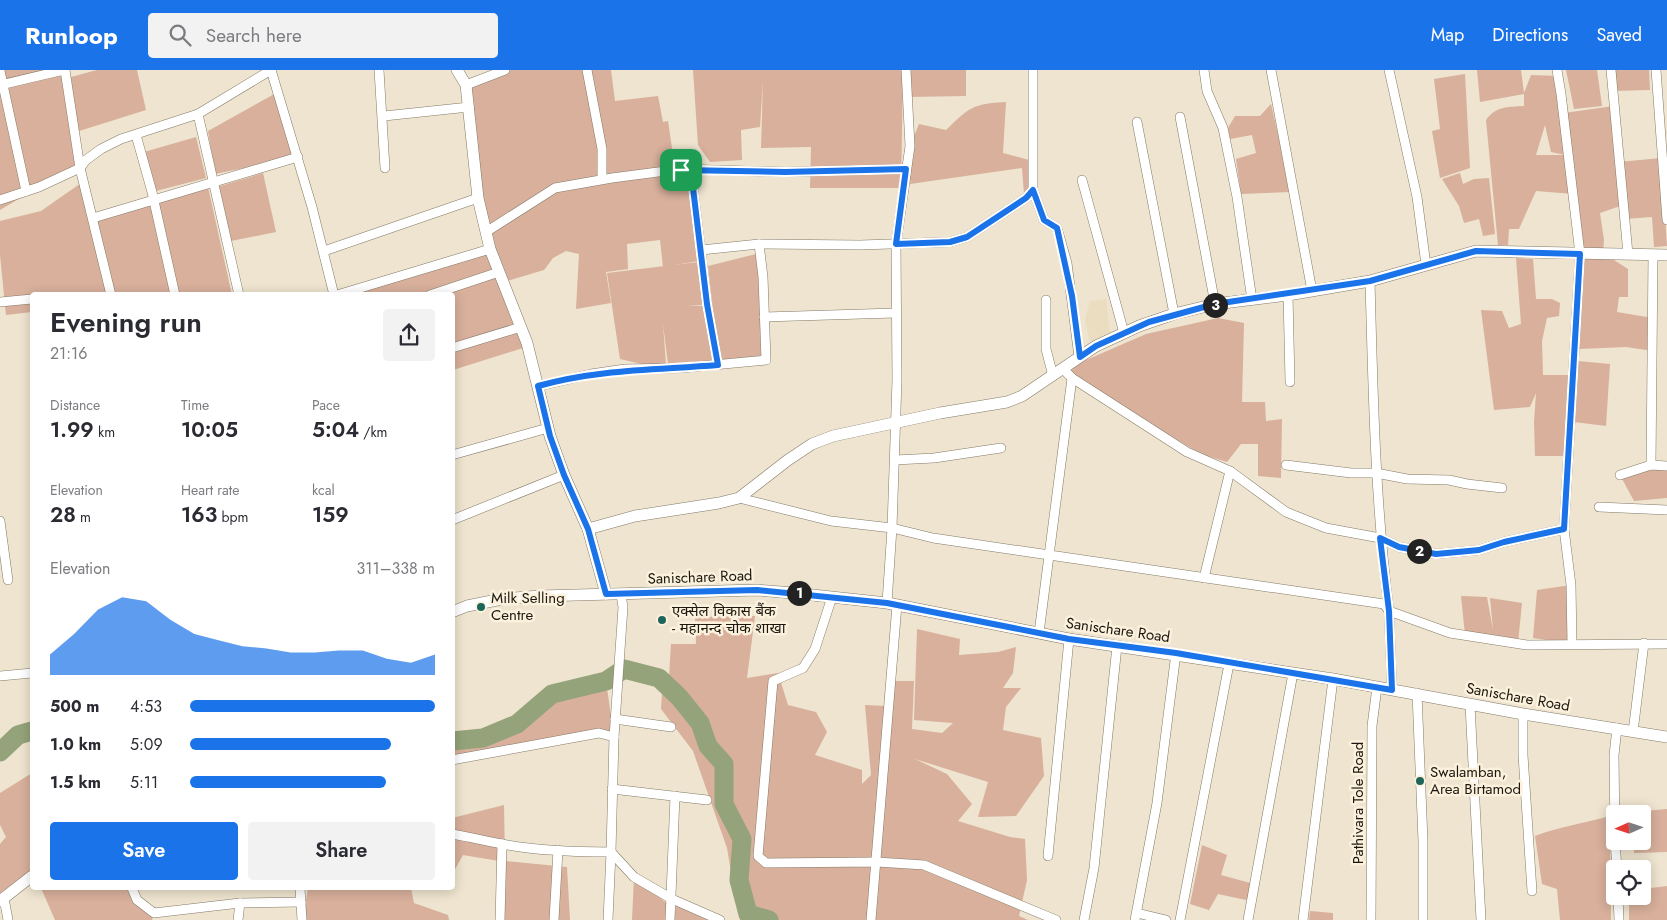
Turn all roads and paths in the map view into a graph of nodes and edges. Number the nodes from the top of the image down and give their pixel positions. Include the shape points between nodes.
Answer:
1 (64, 70) edge
2 (271, 70) edge
3 (380, 70) edge
4 (457, 70) edge
5 (505, 70) edge
6 (587, 70) edge
7 (906, 70) edge
8 (1033, 70) edge
9 (1204, 70) edge
10 (1271, 70) edge
11 (1389, 70) edge
12 (1557, 70) edge
13 (1611, 70) edge
14 (1656, 70) edge
15 (0, 71) edge
16 (2, 85) edge
17 (466, 85) junction
18 (469, 107) junction
19 (198, 114) junction
20 (384, 116) junction
21 (1180, 117) dead end
22 (1137, 122) dead end
23 (136, 135) junction
24 (298, 157) junction
25 (80, 168) junction
26 (385, 168) dead end
27 (906, 169) junction
28 (681, 170) junction
29 (602, 179) junction
30 (1082, 180) dead end
31 (212, 182) junction
32 (1033, 190) junction
33 (26, 191) junction
34 (478, 198) junction
35 (154, 199) junction
36 (0, 200) edge
37 (94, 218) junction
38 (1667, 220) edge
39 (486, 232) junction
40 (760, 244) junction
41 (896, 244) junction
42 (490, 248) junction
43 (701, 250) junction
44 (324, 251) junction
45 (1580, 254) junction
46 (1628, 254) junction
47 (1653, 255) junction
48 (1667, 255) edge
49 (1426, 264) junction
50 (499, 272) junction
51 (1370, 281) junction
52 (368, 290) edge
53 (1312, 291) junction
54 (110, 292) edge
55 (174, 292) edge
56 (238, 292) edge
57 (334, 292) edge
58 (355, 292) edge
59 (439, 292) edge
60 (1288, 295) junction
61 (30, 299) edge
62 (1046, 300) dead end
63 (1252, 300) junction
64 (0, 302) edge
65 (1215, 304) junction
66 (895, 313) junction
67 (1174, 314) junction
68 (764, 317) junction
69 (521, 328) junction
70 (1124, 333) junction
71 (455, 347) edge
72 (1080, 357) junction
73 (718, 365) junction
74 (1063, 369) junction
75 (1052, 376) junction
76 (1072, 378) junction
77 (1290, 382) dead end
78 (538, 386) junction
79 (896, 423) junction
80 (548, 428) junction
81 (1001, 448) dead end
82 (455, 454) edge
83 (894, 460) junction
84 (1286, 465) dead end
85 (1651, 465) junction
86 (1667, 466) edge
87 (1230, 471) junction
88 (1376, 473) junction
89 (1620, 474) dead end
90 (564, 475) junction
91 (1502, 488) dead end
92 (739, 498) junction
93 (1599, 507) dead end
94 (1667, 510) edge
95 (455, 519) edge
96 (0, 521) edge
97 (892, 528) junction
98 (588, 529) junction
99 (1564, 529) junction
100 (1380, 538) junction
101 (1048, 556) junction
102 (1204, 578) junction
103 (8, 580) dead end
104 (606, 594) junction
105 (621, 595) junction
106 (832, 597) junction
107 (892, 604) junction
108 (455, 611) edge
109 (1389, 611) junction
110 (1039, 632) junction
111 (1069, 639) junction
112 (1644, 643) junction
113 (1572, 644) junction
114 (1667, 644) edge
115 (1117, 646) junction
116 (1176, 653) junction
117 (1229, 664) junction
118 (30, 673) edge
119 (1292, 673) junction
120 (0, 676) edge
121 (1333, 678) junction
122 (1378, 687) junction
123 (1392, 690) junction
124 (1417, 693) junction
125 (1470, 704) junction
126 (1523, 714) junction
127 (615, 719) junction
128 (671, 727) dead end
129 (1617, 728) junction
130 (1633, 732) junction
131 (614, 737) junction
132 (1667, 737) edge
133 (455, 759) edge
134 (612, 789) junction
135 (675, 796) junction
136 (707, 800) dead end
137 (1615, 805) edge
138 (455, 834) edge
139 (502, 844) junction
140 (558, 850) junction
141 (611, 852) junction
142 (1048, 856) dead end
143 (877, 862) junction
144 (30, 878) edge
145 (133, 890) edge
146 (300, 890) edge
147 (1532, 892) dead end
148 (2, 899) edge
149 (672, 899) junction
150 (301, 902) junction
151 (240, 903) junction
152 (1618, 905) edge
153 (1038, 916) edge
154 (1136, 916) edge
155 (8, 920) edge
156 (238, 920) edge
157 (302, 920) edge
158 (500, 920) edge
159 (554, 920) edge
160 (608, 920) edge
161 (670, 920) edge
162 (720, 920) edge
163 (871, 920) edge
164 (1056, 920) edge
165 (1084, 920) edge
166 (1166, 920) edge
167 (1180, 920) edge
168 (1248, 920) edge
169 (1303, 920) edge
170 (1371, 920) edge
171 (1424, 920) edge
172 (1482, 920) edge
173 (1619, 920) edge

1 - 16 street
1 - 25 street
2 - 19 street
2 - 24 street
3 - 20 street
4 - 17 street
5 - 17 street
6 - 29 street via 602,149
7 - 27 street via 910,146
8 - 32 street
9 - 63 street via 1208,91 1223,128
10 - 53 street
11 - 49 street via 1417,197
12 - 45 street
13 - 46 street
14 - 38 street
15 - 16 street
16 - 33 street
17 - 18 street
18 - 20 street
18 - 34 street
19 - 23 street
19 - 31 street
20 - 26 street
21 - 65 street
22 - 67 street
23 - 25 street via 101,149
23 - 35 street
24 - 31 street
24 - 44 street
25 - 33 street
25 - 37 street
27 - 28 street
27 - 41 street
28 - 29 street
28 - 43 street via 693,188
29 - 39 street via 555,188
30 - 70 street
31 - 35 street
31 - 56 street
32 - 41 street via 967,237 950,242
32 - 72 street via 1044,220 1057,228 1072,296
33 - 36 street
34 - 39 street
34 - 44 street
35 - 37 street
35 - 55 street
37 - 54 street
39 - 42 street
40 - 41 street
40 - 43 street
40 - 68 street
41 - 66 street
42 - 50 street
42 - 52 street
43 - 73 street
44 - 57 street
45 - 46 street
45 - 49 street via 1476,251
45 - 99 street
46 - 47 street
47 - 48 street
47 - 85 street
49 - 51 street
50 - 59 street
50 - 69 street
51 - 53 street
51 - 88 street
52 - 58 street
53 - 60 street
60 - 63 street
60 - 77 street
61 - 64 street
62 - 75 street via 1046,348
63 - 65 street
65 - 67 street
66 - 68 street
66 - 79 street
67 - 70 street
68 - 73 street via 766,360
69 - 71 street
69 - 78 street
70 - 72 street
72 - 74 street
73 - 78 street via 625,369
74 - 75 street
74 - 76 street
75 - 79 street via 1007,402
76 - 87 street via 1187,452
76 - 101 street
78 - 80 street
79 - 83 street
79 - 92 street via 832,436 812,444
80 - 82 street
80 - 90 street
81 - 83 street
83 - 97 street
84 - 88 street
85 - 86 street
85 - 89 street
87 - 100 street via 1286,512 1326,528
87 - 102 street
88 - 91 street
88 - 100 street
90 - 95 street
90 - 98 street
92 - 97 street via 831,521
92 - 98 street via 635,516
93 - 94 street
96 - 103 street
97 - 101 street via 933,538
97 - 107 street
98 - 104 street
99 - 100 street via 1479,550 1436,554 1399,547
99 - 113 street via 1571,585
100 - 109 street
101 - 102 street
101 - 110 street
102 - 109 street via 1384,604
104 - 105 street, Sanischare Road
104 - 108 street, Sanischare Road via 502,599
105 - 106 street, Sanischare Road via 757,590
105 - 127 street
106 - 107 street, Sanischare Road
106 - 143 street via 815,649 803,668 773,681 758,856 766,863
107 - 110 street, Sanischare Road
107 - 143 street
109 - 113 street via 1450,633 1527,645
109 - 123 street
110 - 111 street, Sanischare Road
111 - 115 street, Sanischare Road
111 - 142 street
112 - 113 street
112 - 114 street
112 - 130 street
115 - 116 street, Sanischare Road
115 - 165 street via 1094,868
116 - 117 street, Sanischare Road
116 - 154 street via 1157,803
117 - 119 street, Sanischare Road
117 - 167 street
118 - 120 street
119 - 121 street, Sanischare Road
119 - 168 street
121 - 122 street, Sanischare Road
121 - 169 street
122 - 123 street, Sanischare Road
122 - 170 street, Pathivara Tole Road via 1372,726
123 - 124 street, Sanischare Road
124 - 125 street, Sanischare Road
124 - 171 street
125 - 126 street, Sanischare Road
125 - 172 street
126 - 129 street, Sanischare Road
126 - 147 street
127 - 128 street
127 - 131 street
129 - 130 street, Sanischare Road
129 - 137 street
130 - 132 street, Sanischare Road
131 - 133 street via 599,734
131 - 134 street
134 - 135 street
134 - 141 street
135 - 136 street
135 - 149 street
138 - 139 street
139 - 140 street
139 - 158 street
140 - 141 street
140 - 159 street
141 - 149 street via 634,877
141 - 160 street
143 - 153 street via 924,865
143 - 163 street
144 - 148 street
145 - 151 street via 137,900 154,913
146 - 150 street
148 - 155 street
149 - 161 street
149 - 162 street
150 - 151 street
150 - 157 street
151 - 156 street
152 - 173 street
153 - 164 street
154 - 166 street

